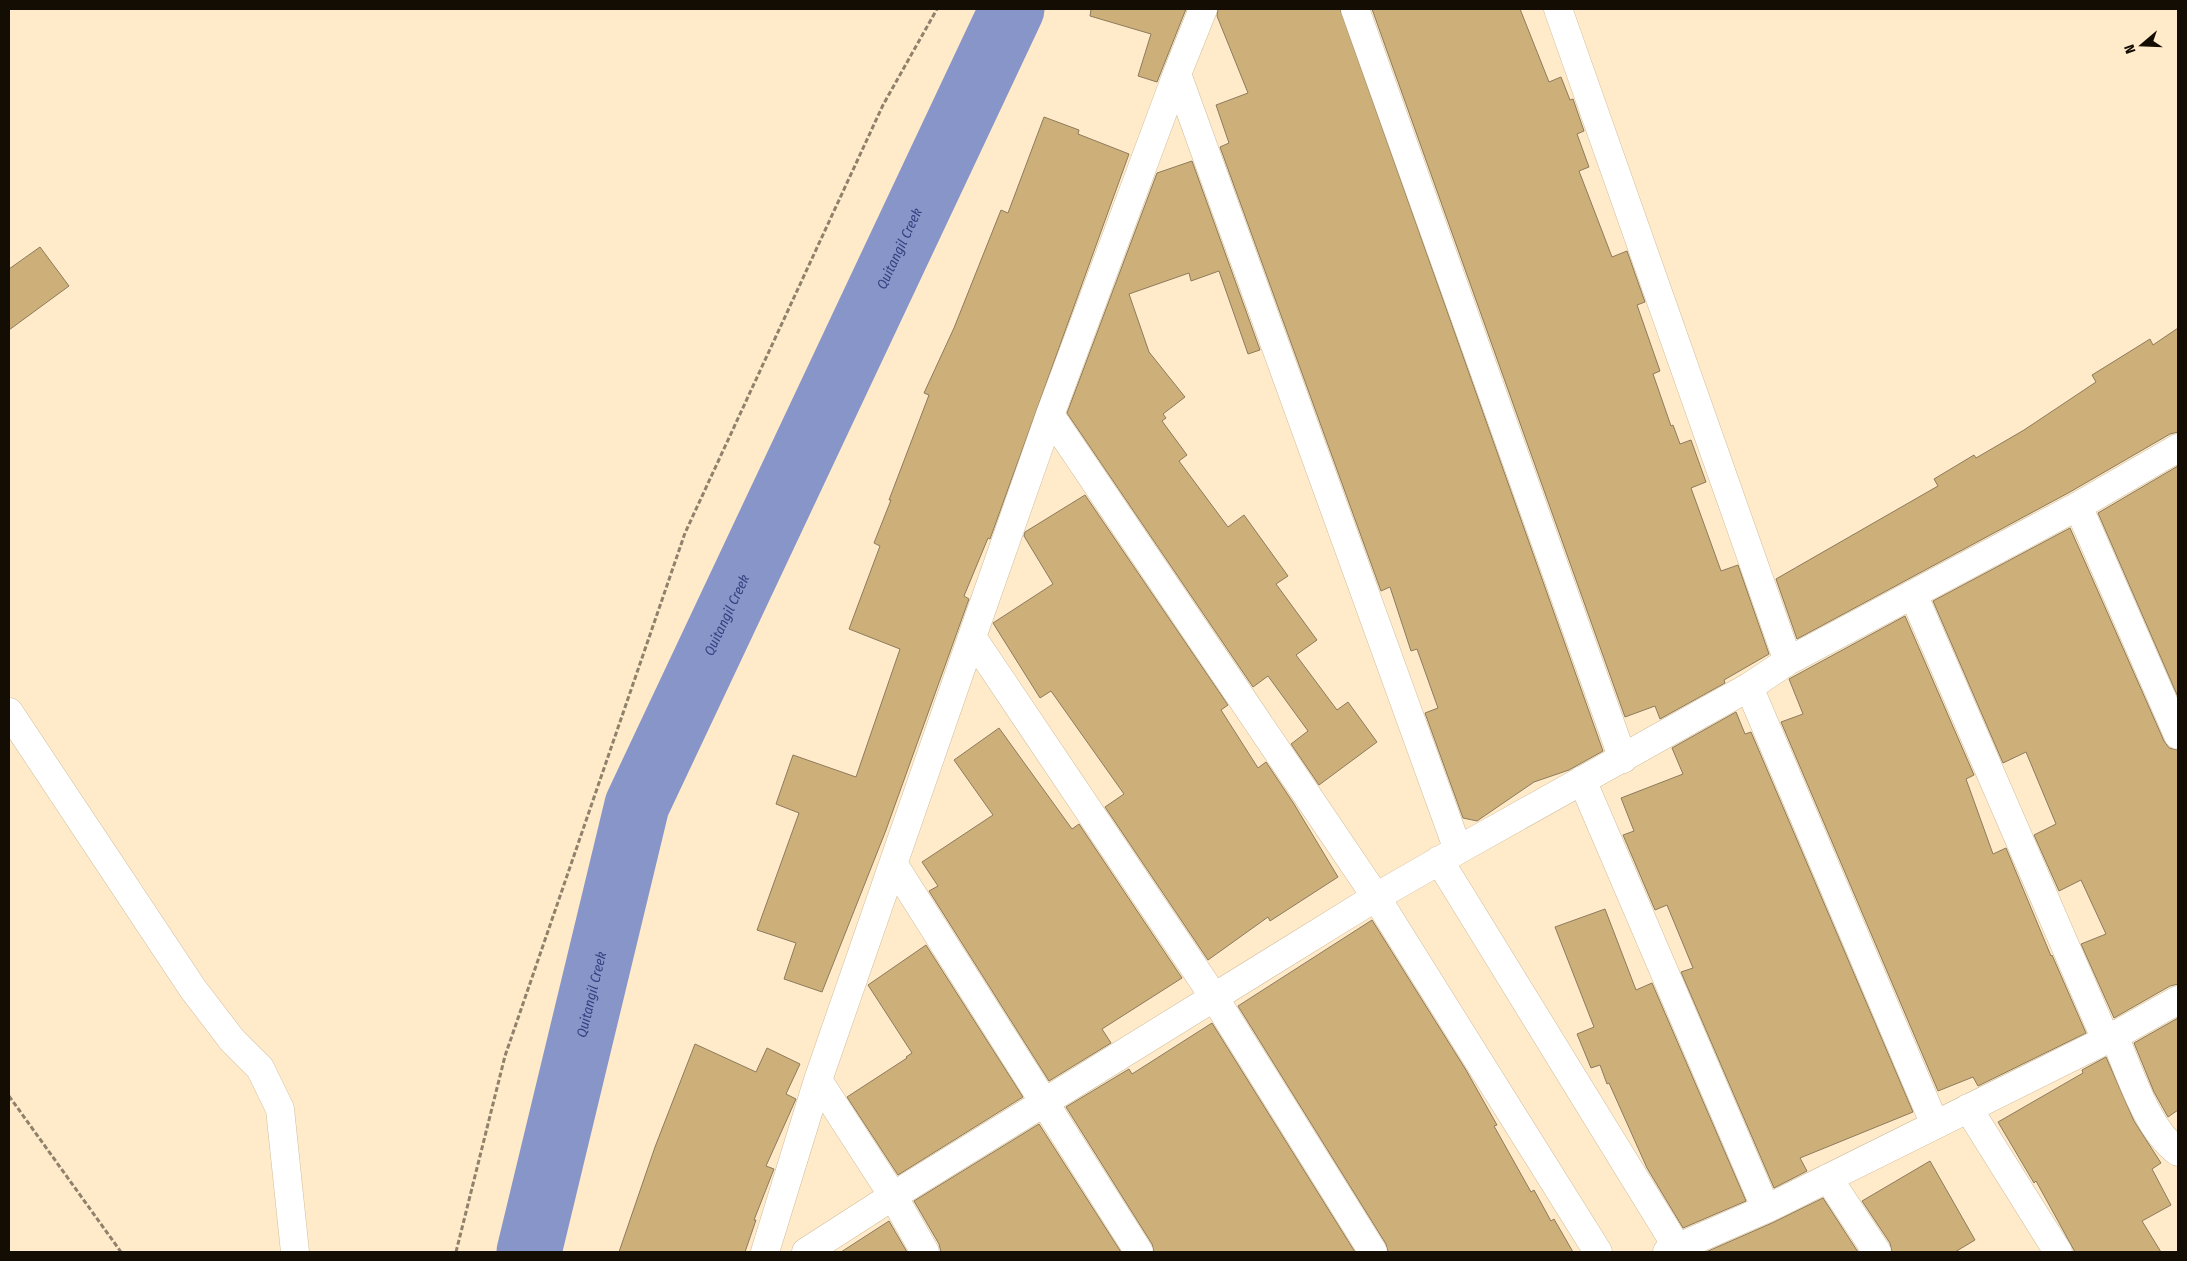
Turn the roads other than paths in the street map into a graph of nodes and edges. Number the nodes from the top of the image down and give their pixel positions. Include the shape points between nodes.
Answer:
1 (1203, 9) edge
2 (1356, 9) edge
3 (1558, 9) edge
4 (1177, 74) junction
5 (1050, 416) junction
6 (2178, 448) edge
7 (2078, 506) junction
8 (1913, 594) junction
9 (972, 637) junction
10 (1788, 660) junction
11 (1749, 688) junction
12 (9, 712) edge
13 (2178, 735) edge
14 (1623, 758) junction
15 (1582, 780) junction
16 (1448, 855) junction
17 (894, 865) junction
18 (1376, 897) junction
19 (1214, 997) junction
20 (2178, 1000) edge
21 (2110, 1038) junction
22 (818, 1080) junction
23 (1045, 1102) junction
24 (1968, 1108) junction
25 (1935, 1125) junction
26 (2178, 1152) edge
27 (1828, 1178) junction
28 (893, 1196) junction
29 (1766, 1209) junction
30 (1675, 1251) edge
31 (295, 1252) edge
32 (765, 1252) edge
33 (806, 1252) edge
34 (925, 1252) edge
35 (1139, 1252) edge
36 (1372, 1252) edge
37 (1598, 1252) edge
38 (1877, 1252) edge
39 (2058, 1252) edge

1 - 4 street
2 - 14 street
3 - 10 street
4 - 5 street
4 - 16 street
5 - 9 street
5 - 18 street
6 - 7 street
7 - 8 street
7 - 13 street
8 - 10 street
8 - 21 street
9 - 17 street
9 - 19 street
10 - 11 street
11 - 14 street
11 - 25 street
12 - 31 street via 193,989 232,1040 260,1068 280,1109
14 - 15 street
15 - 16 street
15 - 29 street
16 - 18 street
16 - 30 street
17 - 22 street
17 - 23 street
18 - 19 street
18 - 37 street
19 - 23 street
19 - 36 street
20 - 21 street
21 - 24 street
21 - 26 street via 2149,1115 2166,1143
22 - 28 street
22 - 32 street
23 - 28 street
23 - 35 street
24 - 25 street
24 - 39 street
25 - 27 street
27 - 29 street
27 - 38 street
28 - 33 street
28 - 34 street
29 - 30 street

